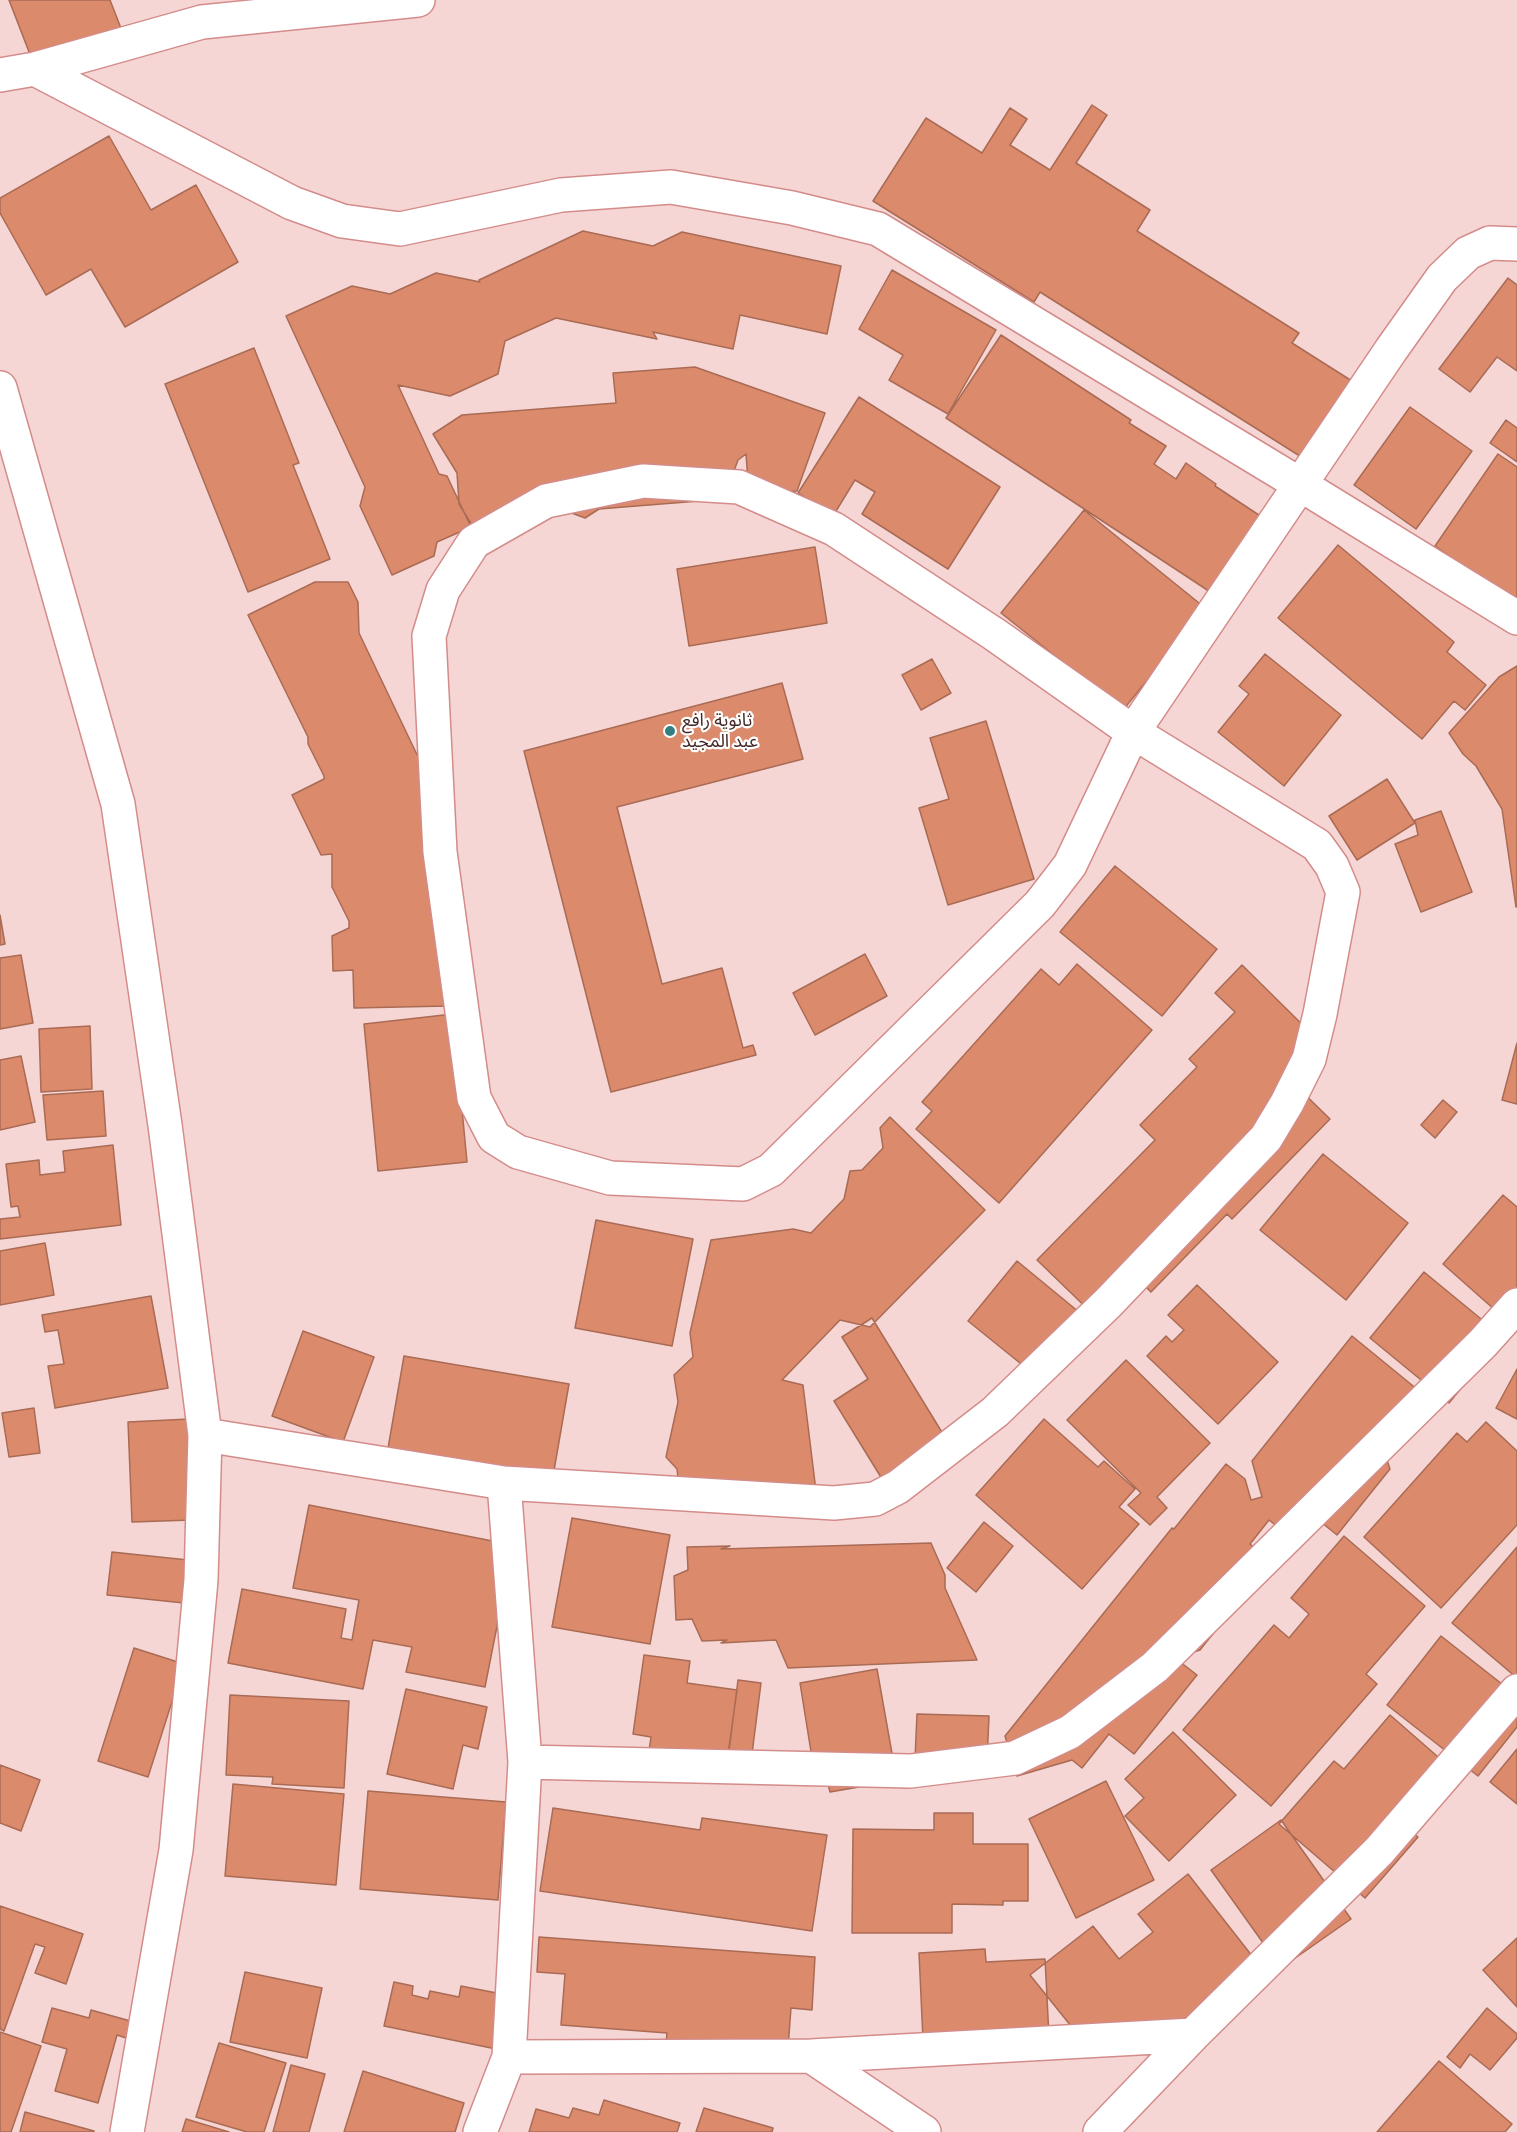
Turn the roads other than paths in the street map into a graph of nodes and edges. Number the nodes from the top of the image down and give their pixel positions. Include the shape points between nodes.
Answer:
1 (418, 0) edge
2 (36, 69) junction
3 (0, 75) edge
4 (1517, 244) edge
5 (0, 388) edge
6 (1301, 484) junction
7 (1517, 618) edge
8 (1133, 732) junction
9 (1517, 1305) edge
10 (205, 1435) junction
11 (504, 1483) junction
12 (1517, 1690) edge
13 (525, 1762) junction
14 (1193, 2035) junction
15 (509, 2056) junction
16 (811, 2056) junction
17 (127, 2132) edge
18 (480, 2132) edge
19 (924, 2132) edge
20 (1100, 2132) edge

1 - 2 street via 202,22
2 - 3 street
2 - 6 street via 292,203 342,221 400,229 561,195 671,187 792,208 878,229
4 - 6 street via 1490,243 1468,254 1442,278
5 - 10 street via 118,804
6 - 7 street
6 - 8 street
8 - 8 street via 994,634 834,529 739,487 643,481 546,501 474,542 443,590 429,636 440,852 474,1098 494,1137 518,1152 609,1178 743,1184 771,1170 1040,904 1070,865
8 - 11 street via 1317,845 1343,891 1309,1059 1266,1138 1108,1303 995,1412 875,1499 834,1503
9 - 13 street via 1155,1667 1070,1732 1015,1758 910,1771
10 - 11 street
10 - 17 street via 201,1580 176,1850
11 - 13 street
12 - 14 street via 1379,1851
13 - 15 street
14 - 16 street
14 - 20 street
15 - 16 street
15 - 18 street
16 - 19 street

